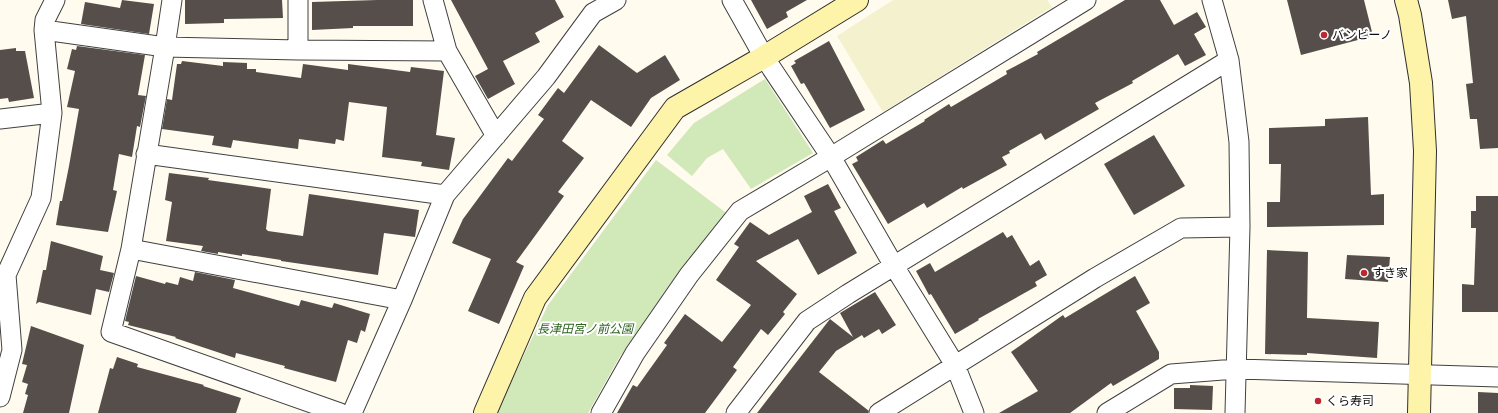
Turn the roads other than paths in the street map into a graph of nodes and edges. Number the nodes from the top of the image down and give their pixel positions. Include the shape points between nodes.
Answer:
1 (55, 0) edge
2 (172, 0) edge
3 (298, 0) edge
4 (433, 0) edge
5 (616, 0) edge
6 (732, 0) edge
7 (858, 0) edge
8 (1086, 0) edge
9 (1212, 0) edge
10 (1406, 0) edge
11 (590, 7) edge
12 (44, 30) junction
13 (166, 47) junction
14 (298, 50) junction
15 (448, 51) junction
16 (764, 57) junction
17 (1229, 60) junction
18 (52, 113) junction
19 (0, 119) edge
20 (496, 136) junction
21 (146, 154) junction
22 (831, 157) junction
23 (445, 195) junction
24 (1240, 227) junction
25 (131, 249) junction
26 (894, 266) junction
27 (402, 300) junction
28 (955, 365) junction
29 (1236, 369) junction
30 (1420, 374) junction
31 (1498, 377) edge
32 (0, 397) edge
33 (1116, 410) edge
34 (340, 413) edge
35 (352, 413) edge
36 (485, 413) edge
37 (601, 413) edge
38 (736, 413) edge
39 (879, 413) edge
40 (974, 413) edge
41 (1235, 413) edge
42 (1419, 413) edge

1 - 12 street via 45,20
2 - 13 street
3 - 14 street
4 - 15 street
5 - 11 street
6 - 16 street
7 - 16 street
8 - 22 street
9 - 17 street
10 - 30 street via 1421,83 1425,151
11 - 20 street via 546,77
12 - 13 street
12 - 18 street
13 - 14 street
13 - 21 street
14 - 15 street
15 - 20 street
16 - 22 street
16 - 36 street via 675,108 535,298
17 - 24 street via 1239,142
17 - 26 street
18 - 19 street
18 - 32 street via 41,198 6,276 12,350
20 - 23 street
21 - 23 street
21 - 25 street
22 - 26 street
22 - 37 street via 740,211 689,275 635,353
23 - 27 street
24 - 28 street via 1181,228
24 - 29 street
25 - 27 street
25 - 34 street via 111,332
26 - 28 street
26 - 38 street via 807,321
27 - 35 street
28 - 39 street
28 - 40 street
29 - 30 street
29 - 33 street via 1171,374
29 - 41 street
30 - 31 street
30 - 42 street

